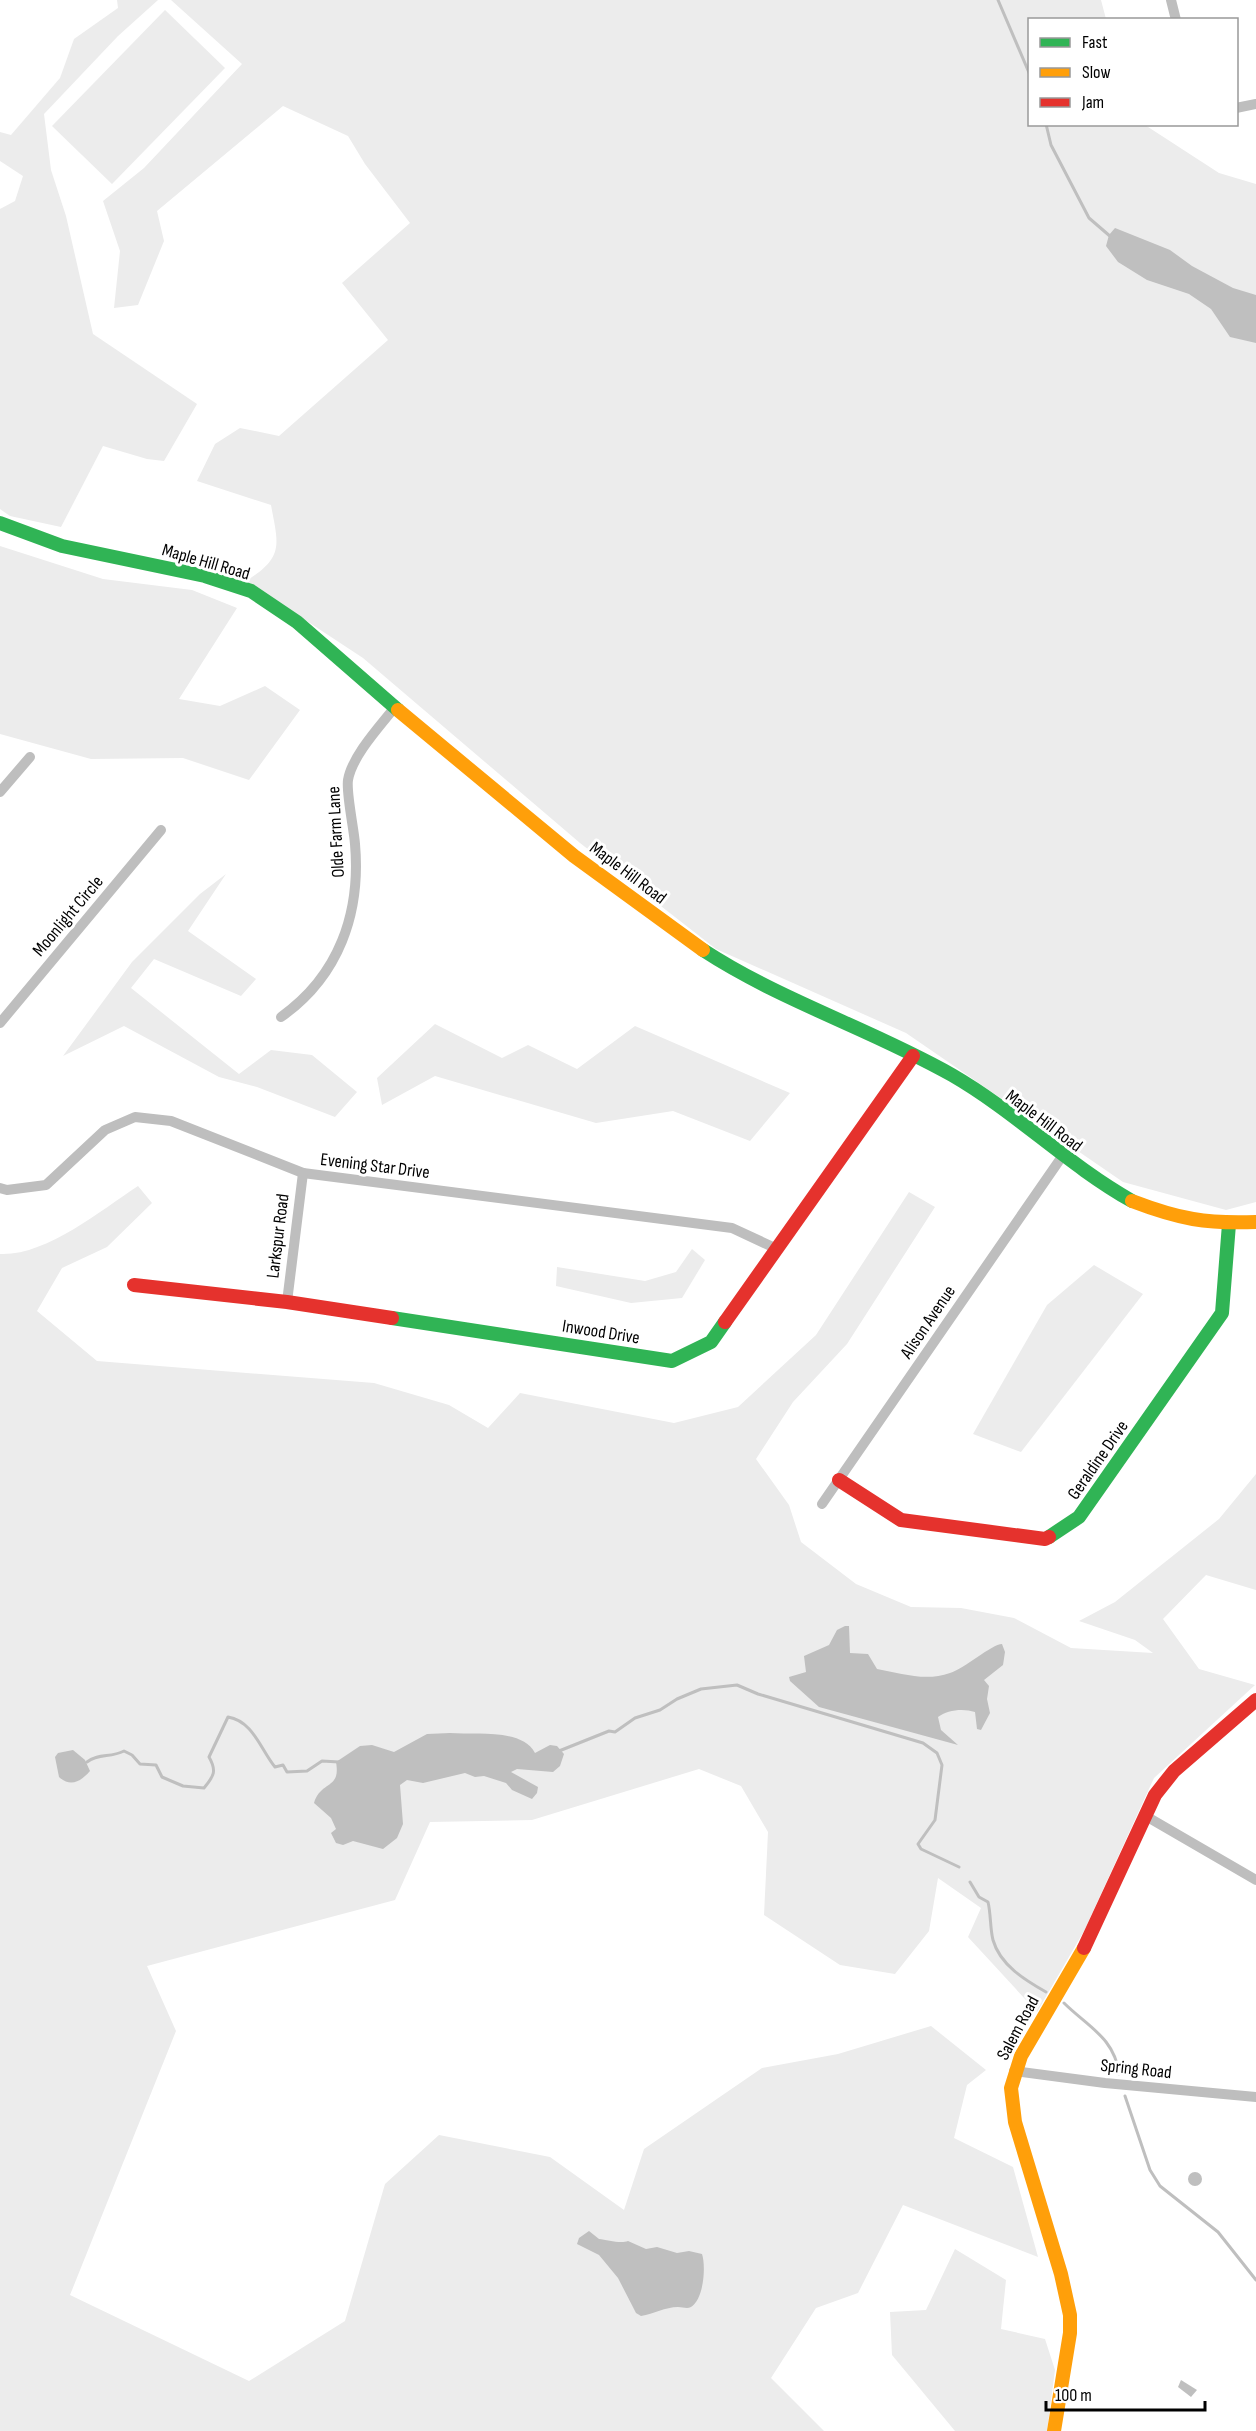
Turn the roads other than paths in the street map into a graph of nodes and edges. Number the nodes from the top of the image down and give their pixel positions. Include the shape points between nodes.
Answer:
1 (1171, 0) edge
2 (1176, 18) edge
3 (1256, 104) edge
4 (1238, 108) edge
5 (0, 523) edge
6 (395, 707) junction
7 (30, 757) dead end
8 (0, 792) edge
9 (161, 830) dead end
10 (281, 1017) dead end
11 (0, 1023) edge
12 (913, 1056) junction
13 (1060, 1158) junction
14 (303, 1173) junction
15 (0, 1188) edge
16 (1256, 1222) edge
17 (1228, 1224) junction
18 (775, 1248) junction
19 (135, 1285) dead end
20 (287, 1302) junction
21 (839, 1480) junction
22 (822, 1504) dead end
23 (1256, 1700) edge
24 (1144, 1815) junction
25 (1256, 1880) edge
26 (1014, 2071) junction
27 (1256, 2097) edge
28 (1054, 2431) edge

1 - 2 street
3 - 4 street
5 - 6 street, Maple Hill Road via 75,550 204,576 259,596
6 - 10 street, Olde Farm Lane via 363,748 348,780 357,871 351,914 339,948 326,974 305,1000
6 - 12 street, Maple Hill Road via 538,827 687,940 767,986
7 - 8 street
9 - 11 street, Moonlight Circle
12 - 13 street, Maple Hill Road via 959,1080
12 - 18 street, Inwood Drive
13 - 17 street, Maple Hill Road via 1147,1209
13 - 21 street, Alison Avenue
14 - 15 street, Evening Star Drive via 171,1121 135,1117 105,1130 46,1185
14 - 18 street, Evening Star Drive via 732,1228
14 - 20 street, Larkspur Road
16 - 17 street, Maple Hill Road
17 - 21 street, Geraldine Drive via 1222,1313 1079,1517 1045,1539 902,1520
18 - 20 street, Inwood Drive via 711,1342 672,1361
19 - 20 street, Inwood Drive
21 - 22 street, Alison Avenue
23 - 24 street, Salem Road via 1174,1771
24 - 25 street
24 - 26 street, Salem Road via 1084,1949
26 - 27 street, Spring Road
26 - 28 street, Salem Road via 1011,2096 1015,2122 1070,2315

